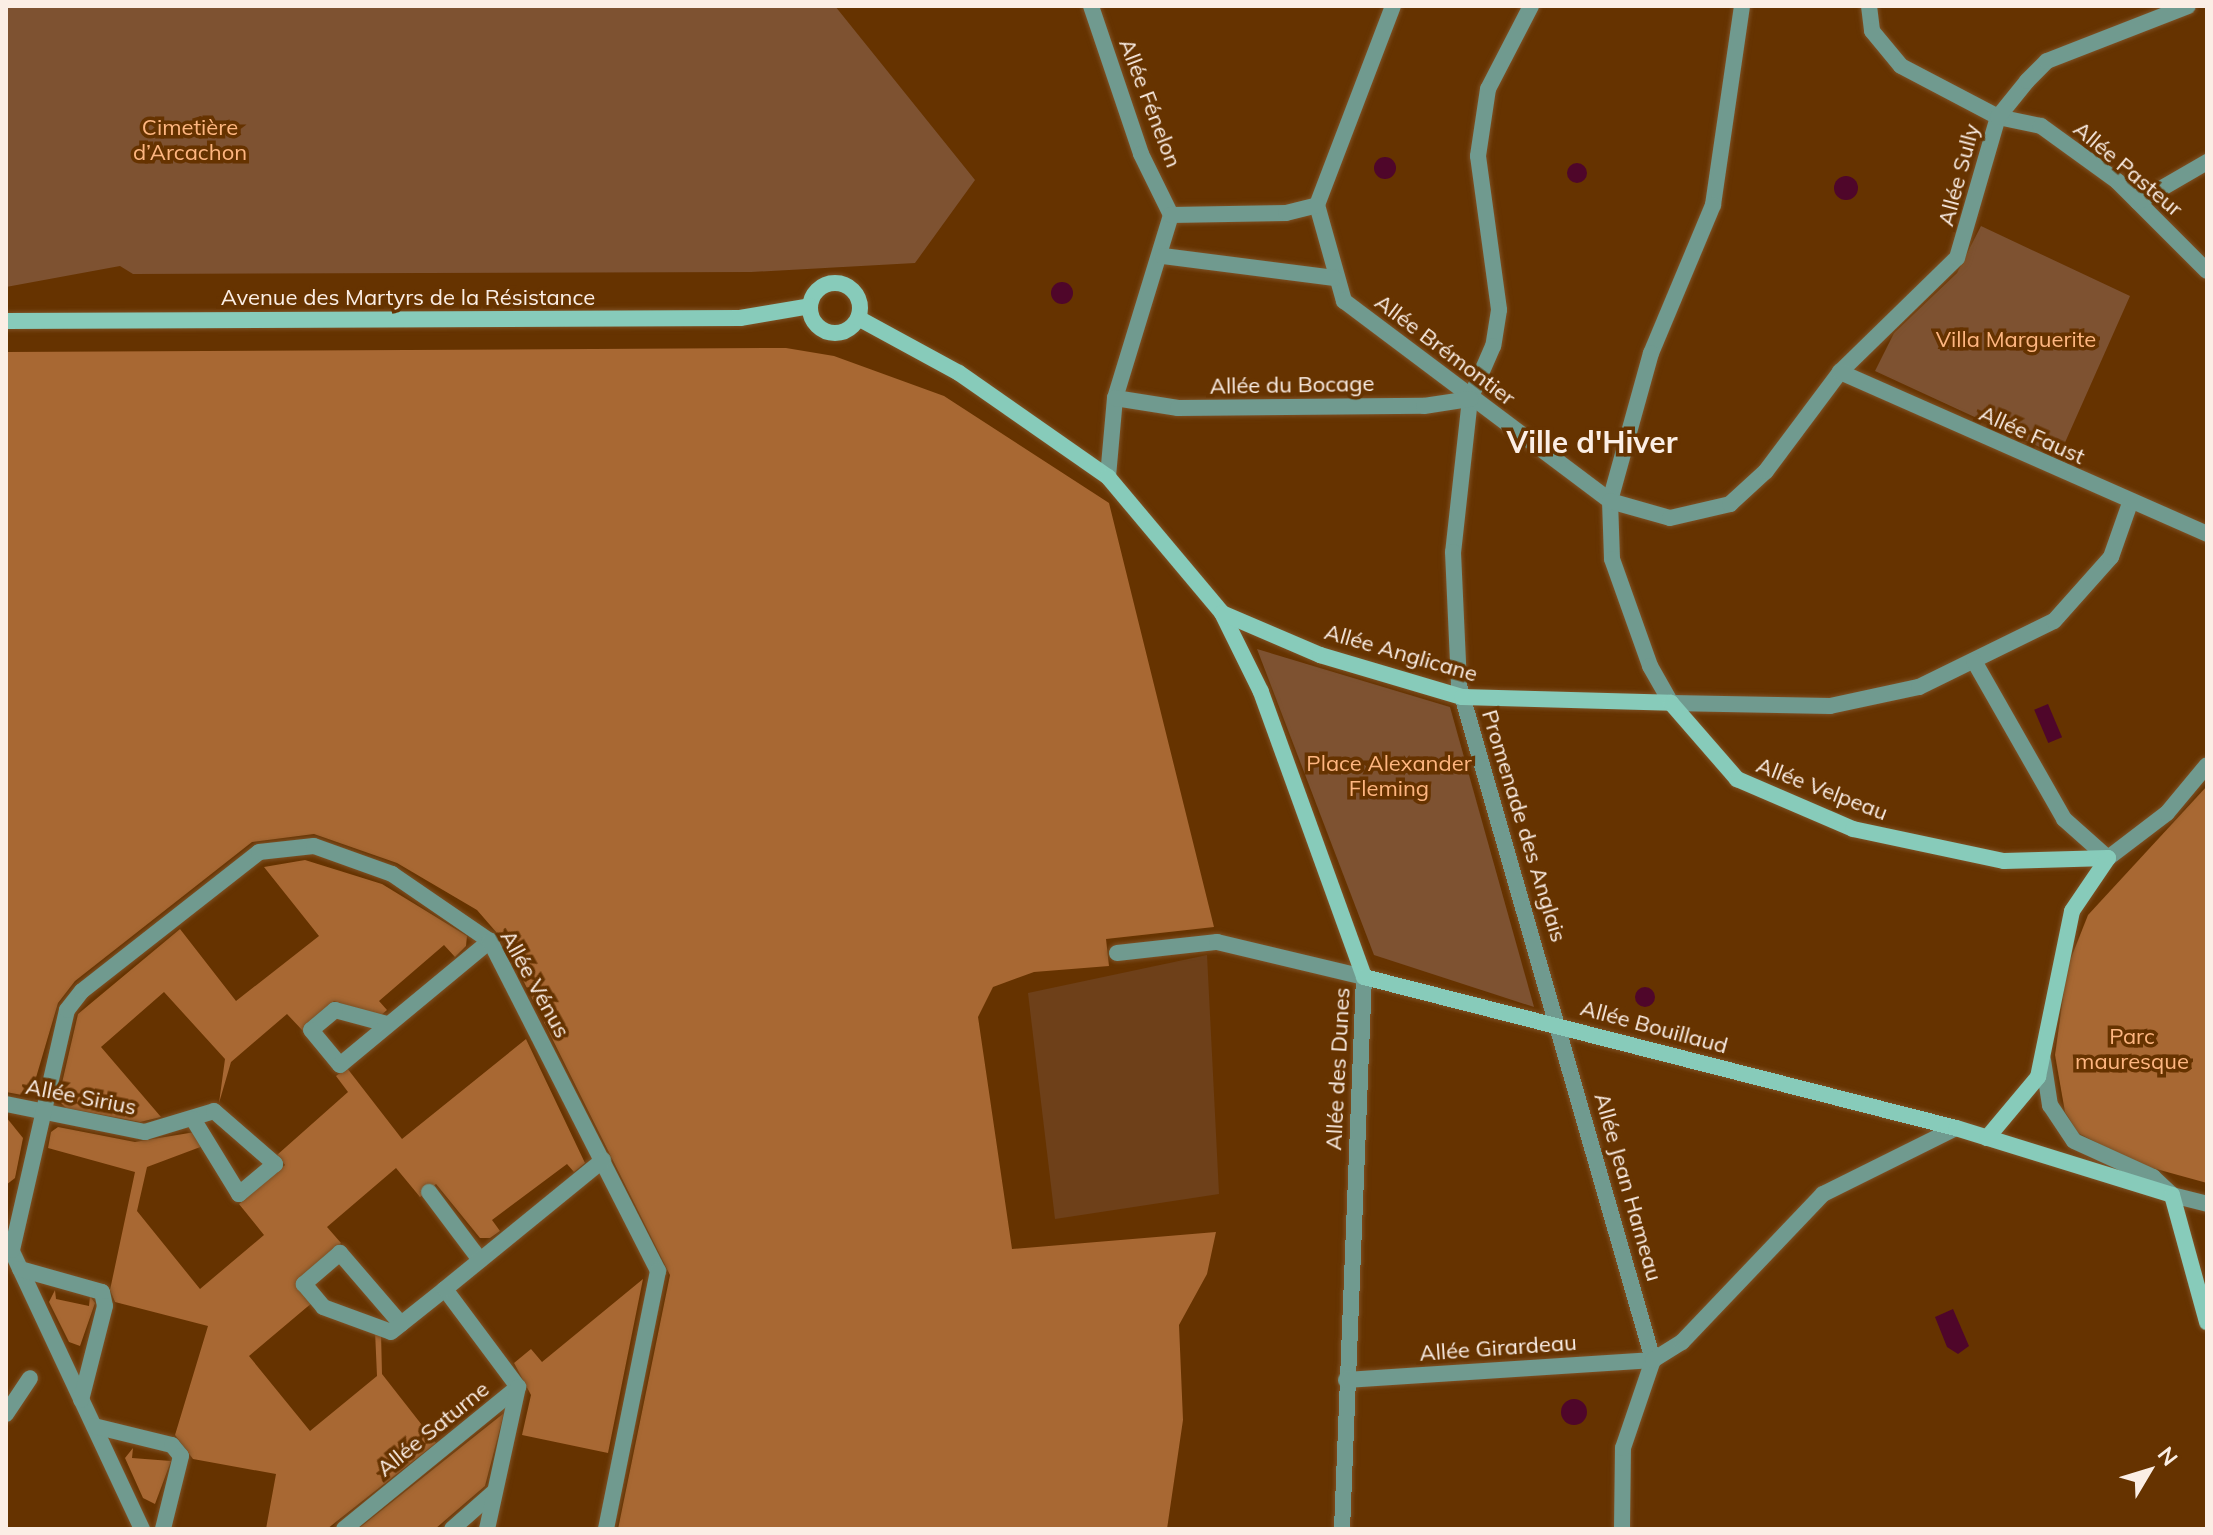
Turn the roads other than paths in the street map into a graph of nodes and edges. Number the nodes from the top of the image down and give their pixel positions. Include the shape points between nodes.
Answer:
1 (1091, 6) edge
2 (1393, 6) edge
3 (1531, 6) edge
4 (1742, 6) edge
5 (1869, 6) edge
6 (2188, 6) edge
7 (1998, 117) junction
8 (2207, 162) edge
9 (2138, 202) junction
10 (1317, 205) junction
11 (1171, 215) junction
12 (1163, 256) junction
13 (2207, 271) edge
14 (1335, 278) junction
15 (810, 306) junction
16 (858, 318) junction
17 (6, 321) edge
18 (1840, 372) junction
19 (1115, 398) junction
20 (1470, 399) junction
21 (1108, 477) junction
22 (1610, 501) junction
23 (2130, 503) junction
24 (2207, 534) edge
25 (1222, 613) junction
26 (1974, 661) junction
27 (1462, 697) junction
28 (1671, 703) junction
29 (2207, 765) edge
30 (2108, 858) junction
31 (490, 941) junction
32 (1117, 953) dead end
33 (1364, 977) junction
34 (387, 1024) dead end
35 (1560, 1025) junction
36 (2043, 1055) junction
37 (6, 1104) edge
38 (42, 1112) junction
39 (193, 1119) junction
40 (1956, 1128) junction
41 (2064, 1130) junction
42 (1987, 1138) junction
43 (2039, 1153) junction
44 (603, 1160) junction
45 (429, 1192) dead end
46 (2172, 1195) junction
47 (2207, 1204) edge
48 (9, 1244) edge
49 (480, 1260) junction
50 (20, 1269) junction
51 (445, 1289) junction
52 (2207, 1322) edge
53 (401, 1324) junction
54 (1653, 1360) junction
55 (30, 1378) dead end
56 (1346, 1380) junction
57 (518, 1387) junction
58 (81, 1400) junction
59 (6, 1414) edge
60 (94, 1426) junction
61 (494, 1492) junction
62 (142, 1529) edge
63 (163, 1529) edge
64 (344, 1529) edge
65 (452, 1529) edge
66 (487, 1529) edge
67 (606, 1529) edge
68 (1342, 1529) edge
69 (1622, 1529) edge

1 - 11 street, Allée Fénelon via 1141,154
2 - 10 street
3 - 20 street, Promenade des Anglais via 1512,33 1486,102 1478,156 1499,310
4 - 22 street, Allée Velpeau via 1713,205 1651,353
5 - 7 street, Allée Pasteur via 1872,31 1901,66
6 - 7 street, Allée Sully via 2047,61
7 - 9 street, Allée Pasteur via 2041,126
7 - 18 street, Allée Sully via 1957,258
8 - 9 street
9 - 13 street, Allée Pasteur
10 - 11 street via 1286,213
10 - 14 street, Allée Brémontier
11 - 12 street
12 - 14 street
12 - 19 street
14 - 20 street, Allée Brémontier via 1344,301
15 - 16 street via 814,323 829,332 846,331
15 - 16 street via 826,285 845,285 859,303
15 - 17 street, Avenue des Martyrs de la Résistance via 701,318
16 - 21 street via 959,373
18 - 22 street, Allée Brémontier via 1766,471 1730,504 1670,518
18 - 23 street, Allée Faust
19 - 20 street, Allée du Bocage via 1178,408 1424,406
19 - 21 street
20 - 22 street, Allée Brémontier
20 - 27 street, Promenade des Anglais via 1453,552
21 - 25 street, Allée des Dunes
22 - 28 street, Allée Velpeau via 1612,559 1650,666
23 - 24 street, Allée Faust
23 - 26 street via 2093,585 2054,621
25 - 27 street, Allée Anglicane via 1320,655
25 - 33 street, Allée des Dunes via 1261,692
26 - 28 street via 1919,687 1830,706
26 - 30 street via 2064,819
27 - 28 street, Allée Anglicane
27 - 35 street, Promenade des Anglais
28 - 30 street, Allée Velpeau via 1737,779 1853,829 2004,861
29 - 30 street via 2167,813
30 - 36 street via 2072,911
31 - 34 street
31 - 38 street, Allée Vénus via 392,874 314,846 259,852 82,991 67,1010
31 - 44 street, Allée Vénus
32 - 33 street, Allée Bouillaud via 1217,942
33 - 35 street, Allée Bouillaud
33 - 56 street, Allée des Dunes
35 - 40 street, Allée Bouillaud
35 - 54 street, Allée Jean Hameau
36 - 41 street via 2050,1105
36 - 42 street via 2038,1077
37 - 38 street, Allée Sirius
38 - 39 street, Allée Sirius via 145,1132
38 - 48 street, Allée Vénus
39 - 39 street, Allée Sirius via 214,1111 275,1164 239,1194
40 - 42 street, Allée Bouillaud
40 - 54 street via 1823,1194 1682,1342
41 - 43 street via 2064,1145
41 - 46 street
42 - 43 street, Allée Bouillaud
43 - 46 street, Allée Bouillaud
44 - 49 street
44 - 67 street, Allée Vénus via 659,1279
45 - 49 street
46 - 47 street
46 - 52 street
48 - 50 street
49 - 51 street
50 - 58 street
50 - 58 street via 102,1292 105,1306
51 - 53 street
51 - 57 street, Allée Saturne
53 - 53 street via 391,1332 323,1307 304,1284 340,1253
54 - 56 street, Allée Girardeau
54 - 69 street via 1623,1448
55 - 59 street
56 - 68 street, Allée des Dunes
57 - 61 street
57 - 64 street, Allée Saturne
58 - 60 street
60 - 62 street
60 - 63 street via 172,1445 181,1456
61 - 65 street
61 - 66 street

